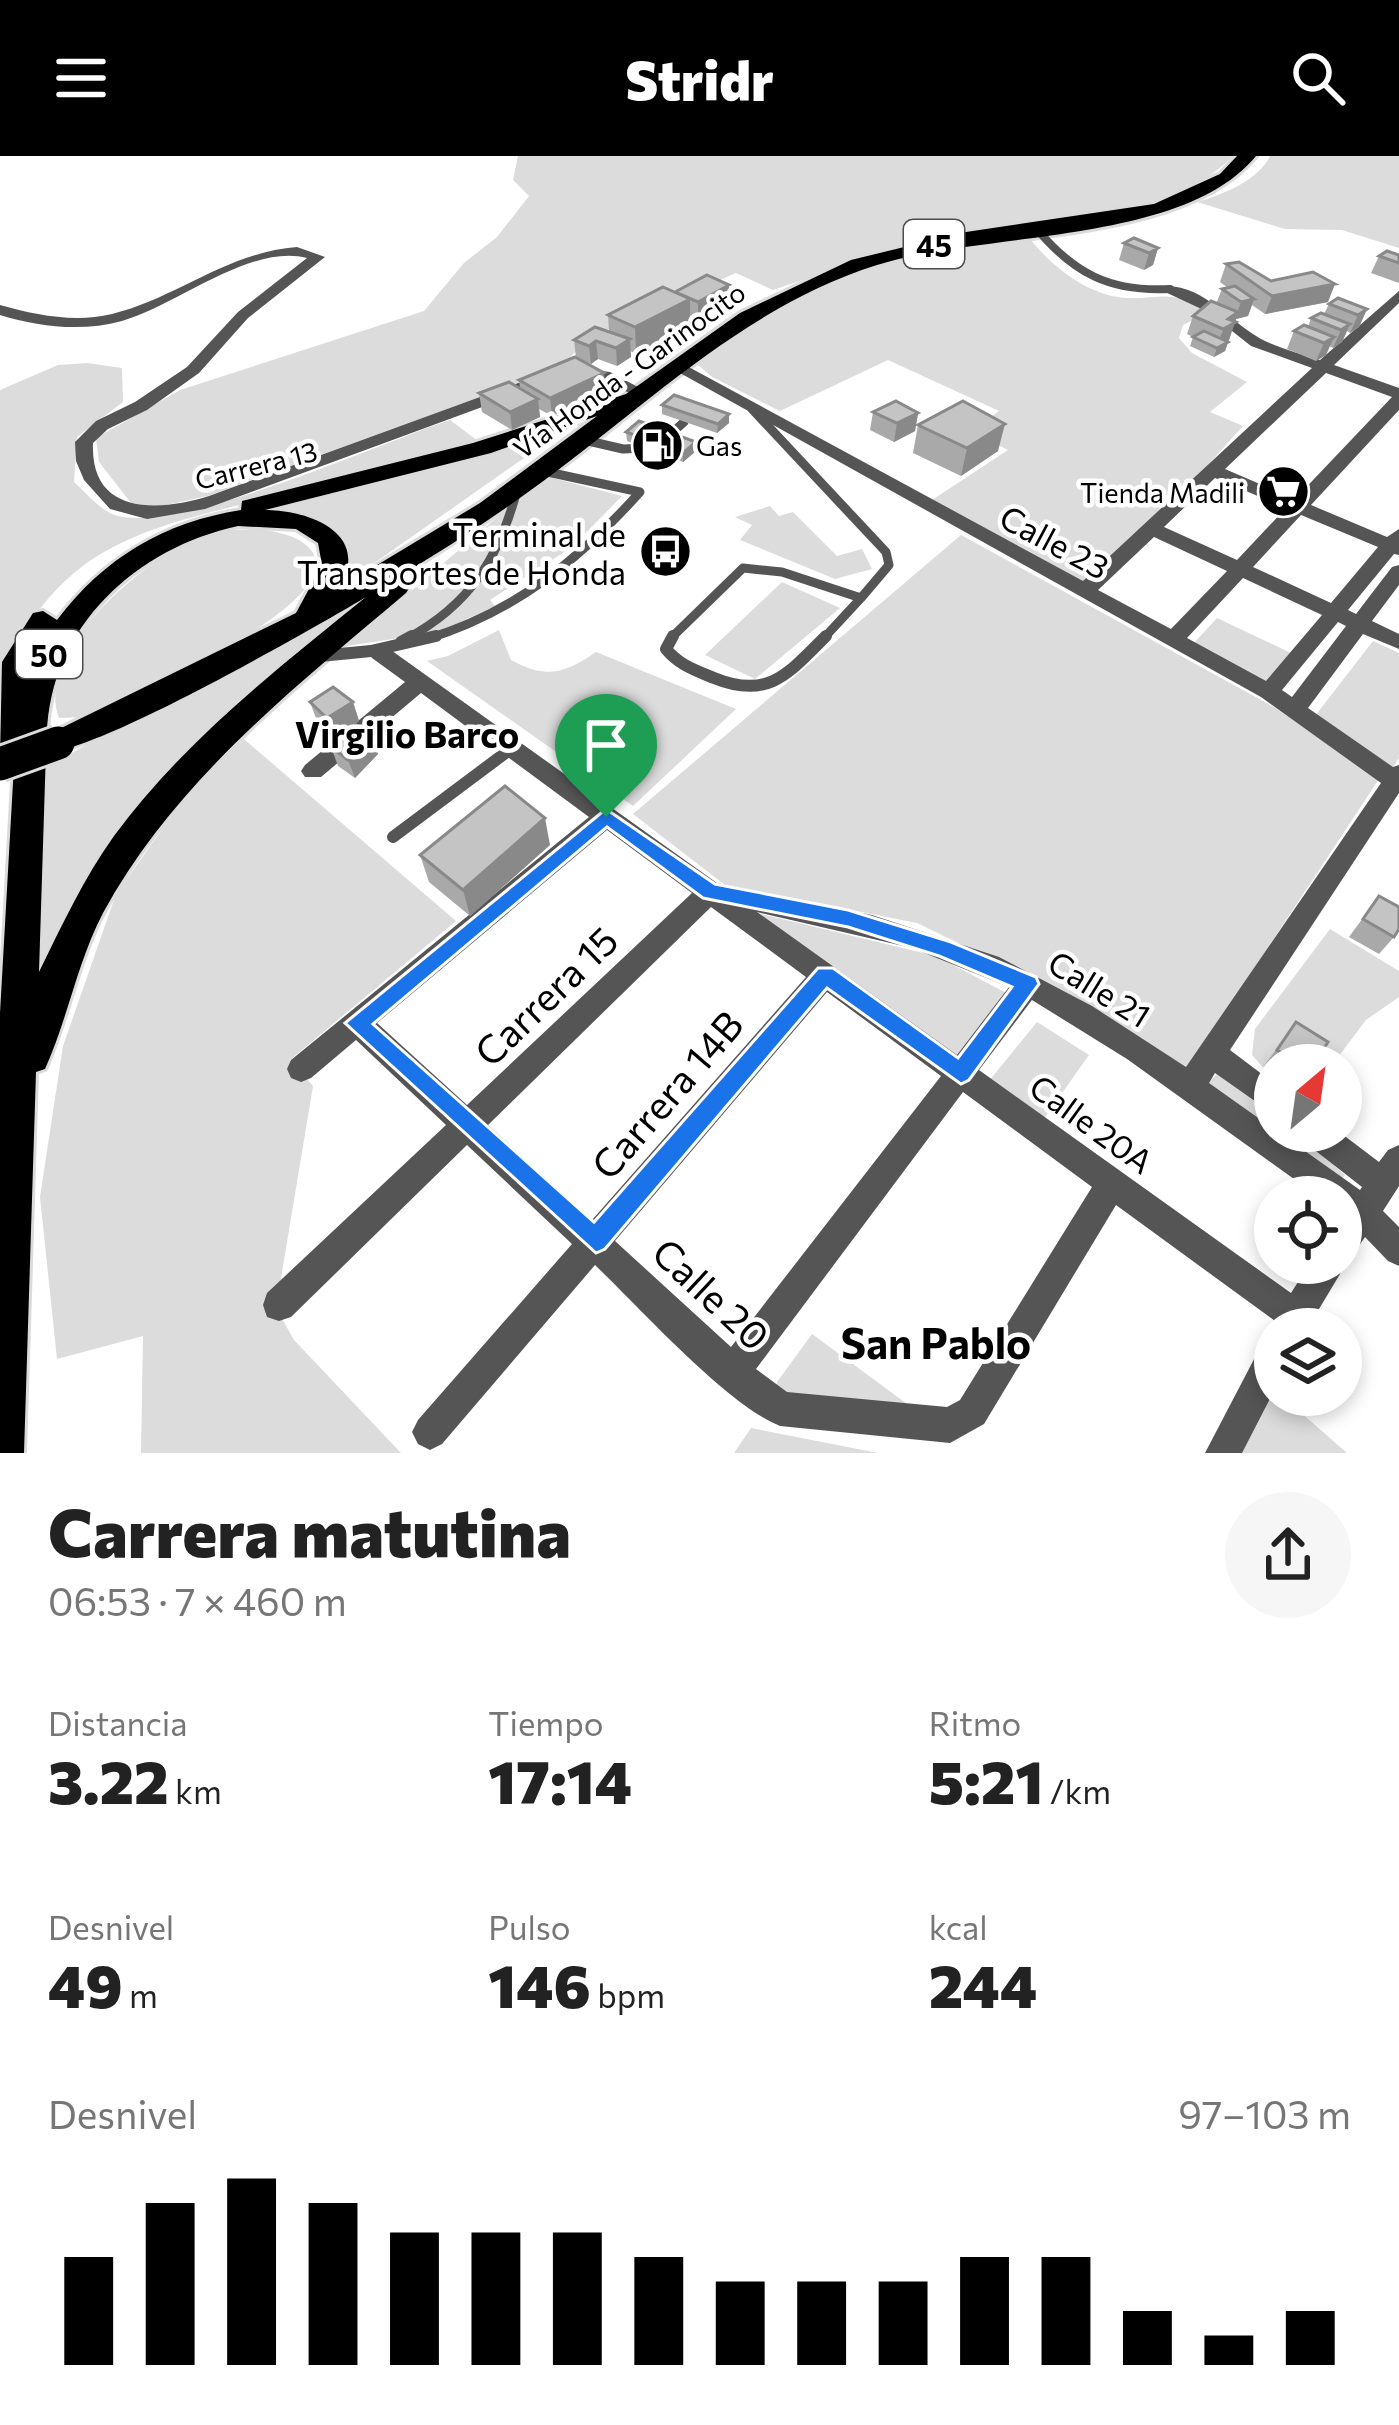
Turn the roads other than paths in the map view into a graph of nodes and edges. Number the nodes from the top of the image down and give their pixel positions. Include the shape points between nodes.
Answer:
1 (1247, 156) edge
2 (1036, 227) junction
3 (1169, 290) joint
4 (1399, 295) edge
5 (0, 310) edge
6 (1322, 366) junction
7 (664, 384) junction
8 (1399, 397) edge
9 (752, 410) junction
10 (684, 422) edge
11 (584, 440) junction
12 (664, 440) edge
13 (645, 448) edge
14 (543, 471) junction
15 (1214, 471) junction
16 (518, 489) junction
17 (1297, 506) junction
18 (488, 509) junction
19 (1154, 530) junction
20 (1396, 543) edge
21 (1239, 569) junction
22 (1399, 571) edge
23 (1085, 591) junction
24 (862, 598) junction
25 (1333, 612) junction
26 (1358, 624) junction
27 (1174, 639) junction
28 (275, 640) junction
29 (1399, 642) edge
30 (380, 653) junction
31 (313, 656) junction
32 (420, 682) junction
33 (1269, 692) junction
34 (1294, 710) junction
35 (0, 745) edge
36 (512, 748) junction
37 (0, 764) edge
38 (313, 771) dead end
39 (1394, 787) edge
40 (606, 817) junction
41 (393, 837) dead end
42 (710, 892) junction
43 (825, 975) junction
44 (1028, 984) junction
45 (357, 1023) junction
46 (1213, 1054) junction
47 (302, 1069) dead end
48 (961, 1073) junction
49 (1254, 1085) edge
50 (1190, 1086) junction
51 (16, 1116) junction
52 (466, 1124) junction
53 (1341, 1152) edge
54 (1112, 1182) junction
55 (1382, 1184) edge
56 (1362, 1214) edge
57 (596, 1240) junction
58 (1399, 1250) edge
59 (279, 1305) dead end
60 (1273, 1308) edge
61 (733, 1372) junction
62 (1254, 1393) edge
63 (430, 1432) dead end
64 (0, 1453) edge
65 (1222, 1453) edge

1 - 2 highway, Vía Honda - Garinocito / 45 via 1227,180 1185,199
2 - 3 lane via 1103,287
2 - 7 highway, Vía Honda - Garinocito / 45 via 916,248 839,272 760,310
3 - 6 street via 1213,308 1257,343
4 - 6 street
5 - 7 street, Calle 23 via 35,319 111,319 266,254 318,257 243,315 193,370 84,442 85,464 106,500 135,513 216,500 565,371
6 - 8 street
6 - 15 street
7 - 9 street, Calle 23
7 - 11 highway, Vía Honda - Garinocito / 45
7 - 35 highway, Carrera 13 / 50 via 482,448 191,521 119,550 40,623 17,662
8 - 17 street
9 - 23 street, Calle 23
9 - 24 lane via 886,552 889,565
10 - 12 lane
11 - 13 lane
11 - 14 highway, Vía Honda - Garinocito / 45
14 - 16 highway, Vía Honda - Garinocito / 45
14 - 30 lane via 640,492 532,596 433,640
15 - 17 street
15 - 19 street
16 - 18 highway, Vía Honda - Garinocito / 45
16 - 30 lane via 507,533 476,587 454,613
17 - 20 street
17 - 21 street
18 - 28 highway, Vía Honda - Garinocito / 45
18 - 31 highway
19 - 21 street
19 - 23 street
20 - 25 street
21 - 25 street
21 - 27 street
22 - 26 street
23 - 27 street, Calle 23
24 - 24 lane via 742,568 666,650 691,670 760,688
25 - 26 street
25 - 33 street
26 - 29 street
26 - 34 street
27 - 33 street, Calle 23
28 - 37 highway, 50, bridge
28 - 51 highway, Carrera 13 / 50 via 331,586 337,549 305,523 259,517 195,530 112,574 42,667 32,715
30 - 31 lane
30 - 32 street, Calle 20A
31 - 51 highway via 196,762 116,856 61,962
32 - 36 street, Calle 20A
32 - 38 street
33 - 34 street, Calle 23
34 - 39 street, Calle 23
36 - 40 street, Calle 20A
36 - 41 lane
39 - 46 street
40 - 42 street, Calle 20A
40 - 45 street
42 - 43 street, Calle 20A
42 - 44 street, Calle 21 via 848,918
42 - 52 street, Carrera 15
43 - 48 street, Calle 20A
43 - 57 street, Carrera 14B
44 - 48 street
44 - 50 street, Calle 21
45 - 47 street
45 - 52 street, Calle 20
46 - 49 street
46 - 50 street
48 - 54 street, Calle 20A
48 - 61 street
50 - 55 street, Calle 21
51 - 64 highway, Carrera 13 / 50
52 - 57 street, Calle 20
52 - 59 street, Carrera 15
53 - 55 street
54 - 60 street, Calle 20A
54 - 61 street, Calle 20 via 972,1412 950,1425 780,1409
55 - 56 street
55 - 58 street, Calle 21
57 - 61 street, Calle 20
57 - 63 street, Carrera 14B
62 - 65 street

